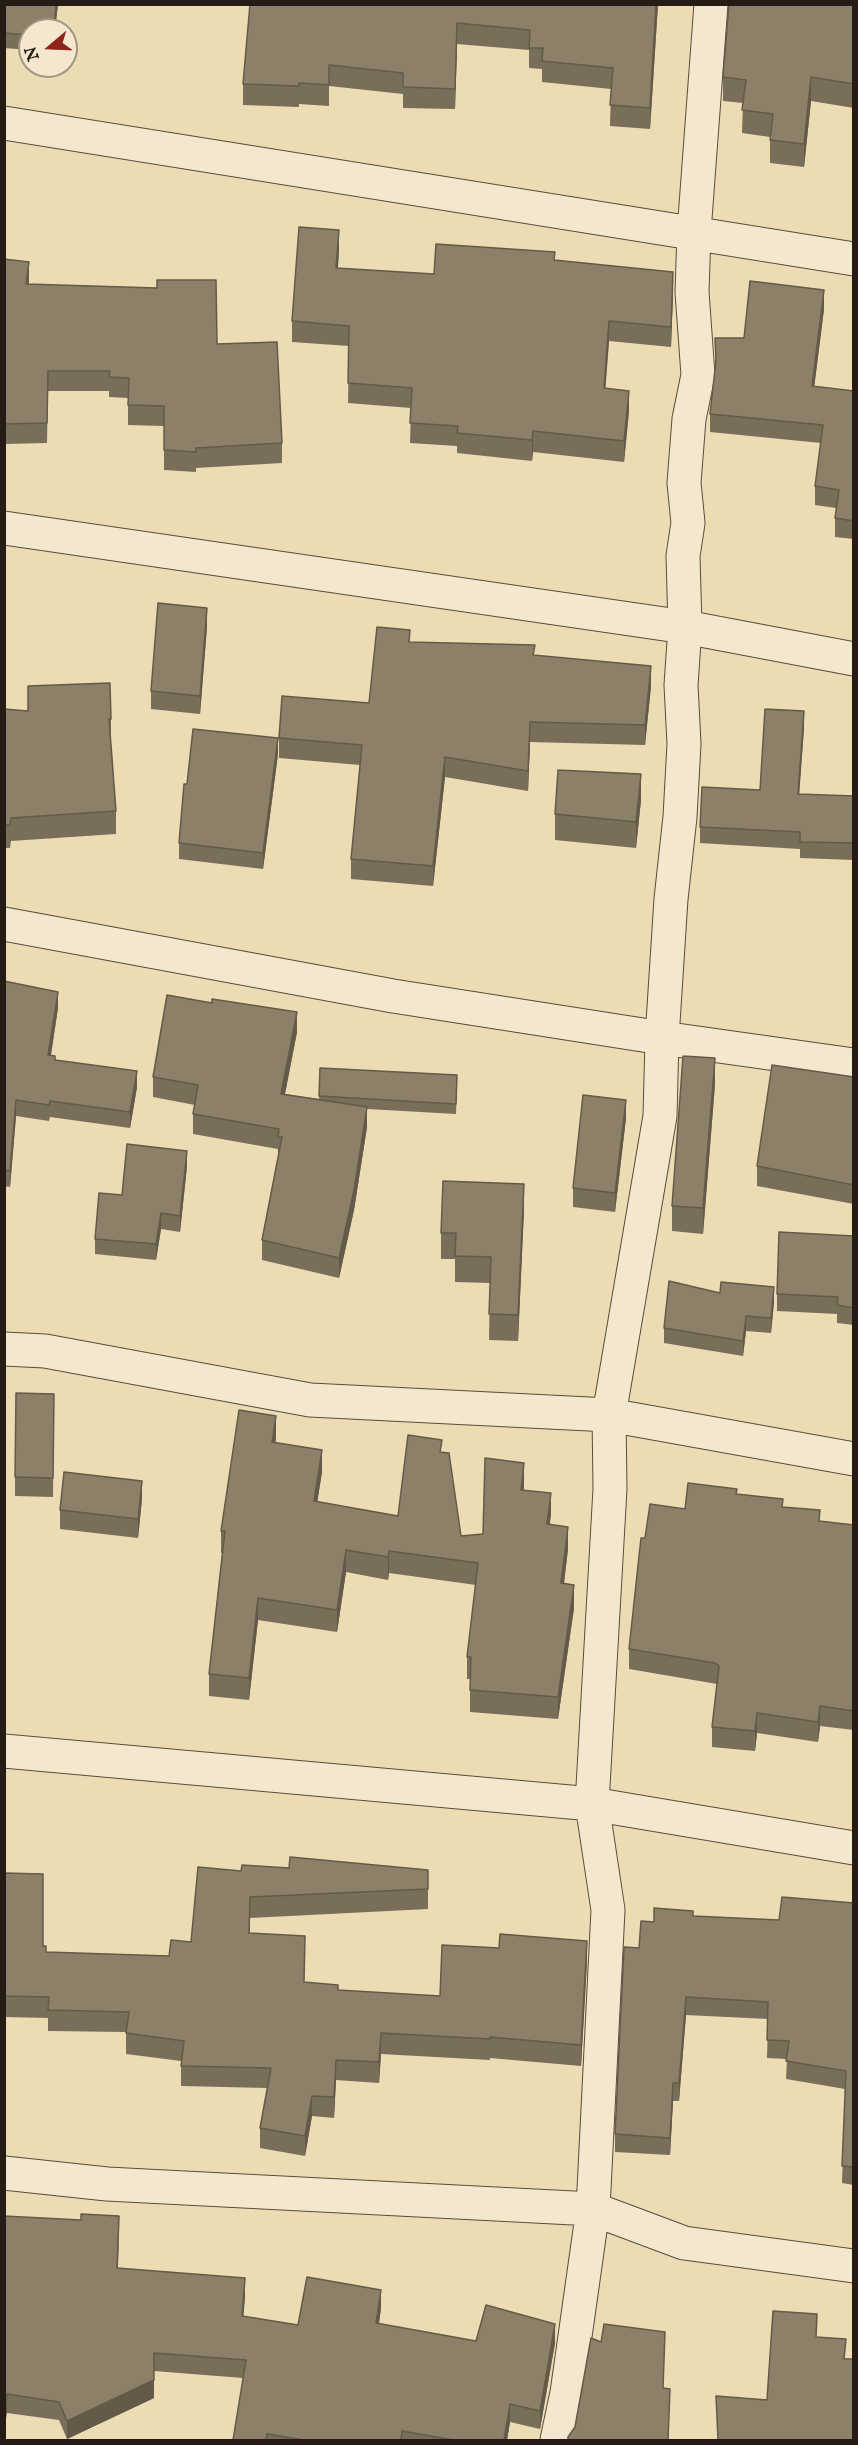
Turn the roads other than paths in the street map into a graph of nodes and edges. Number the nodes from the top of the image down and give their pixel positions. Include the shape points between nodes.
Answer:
1 (711, 4) edge
2 (4, 123) edge
3 (694, 232) junction
4 (854, 259) edge
5 (4, 528) edge
6 (685, 627) junction
7 (854, 659) edge
8 (4, 924) edge
9 (662, 1038) junction
10 (854, 1065) edge
11 (4, 1349) edge
12 (609, 1415) junction
13 (854, 1459) edge
14 (4, 1751) edge
15 (592, 1804) junction
16 (854, 1848) edge
17 (4, 2173) edge
18 (593, 2209) junction
19 (854, 2266) edge
20 (557, 2440) edge

1 - 3 street
2 - 3 street
3 - 4 street
3 - 6 street via 692,292 698,375 689,419 684,483 688,523 683,556
5 - 6 street
6 - 7 street
6 - 9 street via 680,817
8 - 9 street via 393,996
9 - 10 street
9 - 12 street via 660,1116
11 - 12 street via 45,1351 309,1400
12 - 13 street
12 - 15 street via 610,1489
14 - 15 street
15 - 16 street
15 - 18 street via 608,1910
17 - 18 street via 107,2184
18 - 19 street via 684,2243
18 - 20 street

